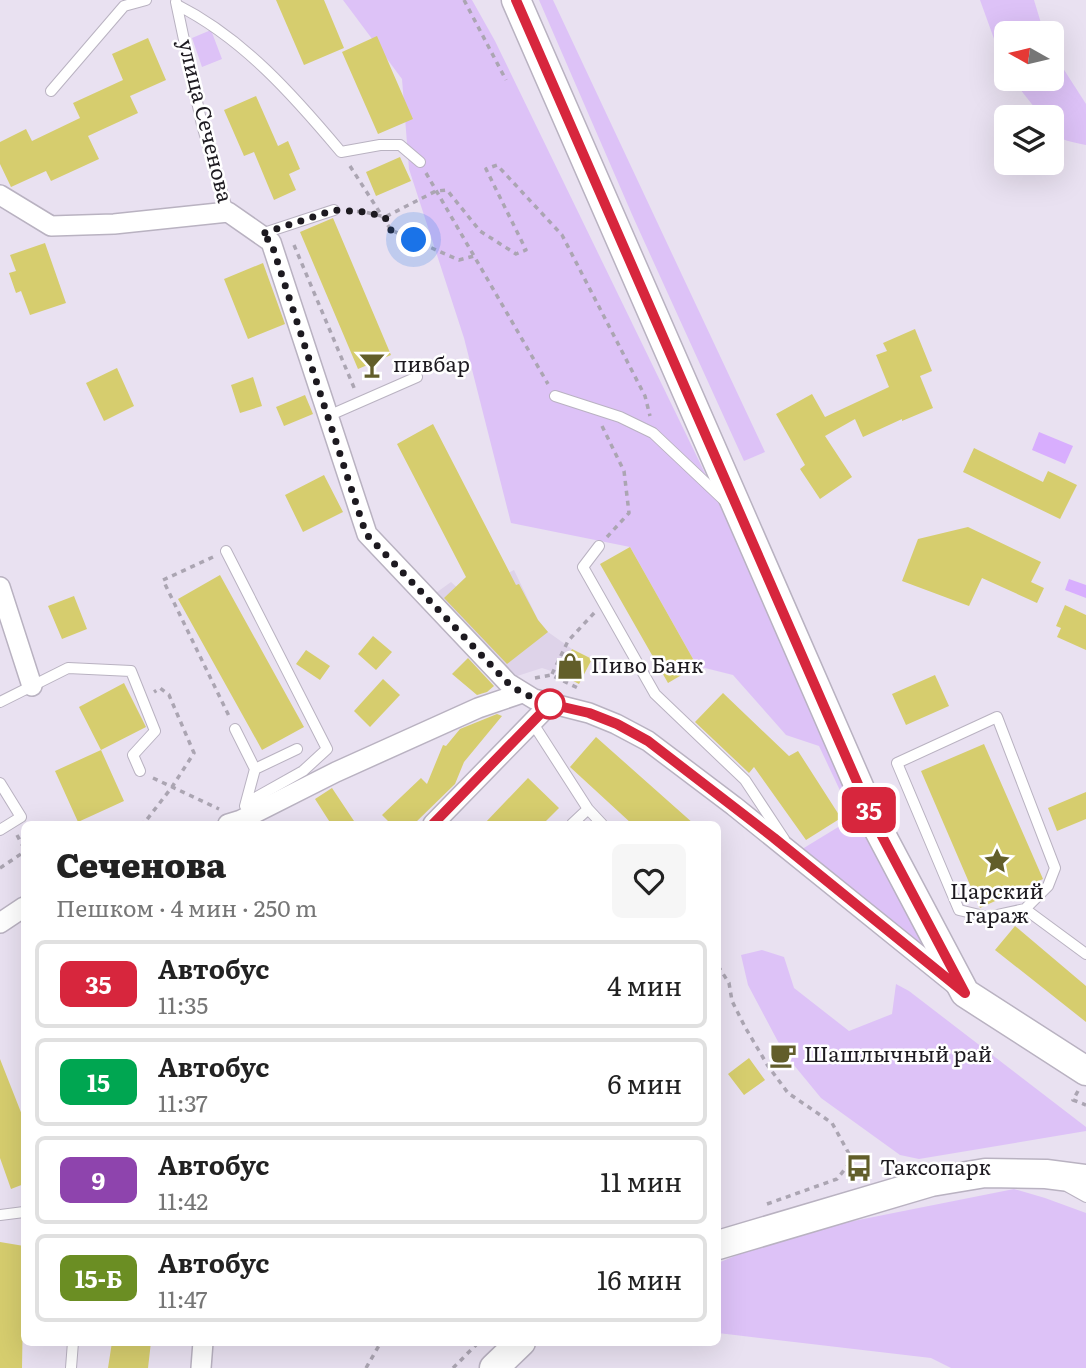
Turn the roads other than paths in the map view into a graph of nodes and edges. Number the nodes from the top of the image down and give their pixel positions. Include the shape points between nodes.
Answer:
1 (146, 0) edge
2 (516, 0) edge
3 (176, 2) edge
4 (51, 91) dead end
5 (420, 162) road end
6 (0, 195) edge
7 (334, 210) road end
8 (228, 212) junction
9 (261, 234) junction
10 (417, 377) dead end
11 (555, 396) road end
12 (328, 416) junction
13 (737, 505) junction
14 (599, 546) road end
15 (226, 551) road end
16 (0, 587) edge
17 (32, 686) junction
18 (522, 693) junction
19 (0, 702) edge
20 (550, 704) junction
21 (532, 722) junction
22 (235, 729) road end
23 (297, 749) dead end
24 (255, 769) junction
25 (140, 771) road end
26 (0, 783) edge
27 (588, 809) junction
28 (235, 815) edge
29 (436, 821) edge
30 (575, 821) edge
31 (599, 821) edge
32 (0, 830) edge
33 (793, 854) junction
34 (21, 909) edge
35 (1025, 909) junction
36 (0, 923) edge
37 (1086, 954) edge
38 (965, 993) junction
39 (1086, 1071) edge
40 (1086, 1168) edge
41 (1046, 1174) junction
42 (1086, 1179) edge
43 (1086, 1197) edge
44 (21, 1212) edge
45 (0, 1215) edge
46 (721, 1232) edge
47 (721, 1244) edge
48 (73, 1346) edge
49 (203, 1346) edge
50 (497, 1346) edge
51 (517, 1346) edge
52 (71, 1368) edge
53 (201, 1368) edge
54 (474, 1368) edge
55 (494, 1368) edge

1 - 4 lane via 124,6
2 - 13 main road
3 - 5 lane via 227,35 299,103 341,152 400,145
3 - 8 lane, улица Сеченова via 202,125
6 - 8 street via 51,226
7 - 9 lane
8 - 9 street, улица Сеченова
9 - 12 street, улица Сеченова via 271,242
10 - 12 lane
11 - 13 lane via 653,433 724,501
12 - 18 street, улица Сеченова via 366,534
13 - 38 main road via 874,821
14 - 33 lane via 583,567 655,694 745,780
15 - 28 lane via 327,749 303,771
16 - 17 street
17 - 19 lane
17 - 25 lane via 68,668 131,671 155,731 133,755
18 - 20 street, улица Сеченова
18 - 28 street
20 - 21 street
20 - 33 street, улица Сеченова via 589,713 648,741
21 - 27 lane
21 - 29 street
22 - 24 lane
23 - 24 lane
24 - 28 lane
26 - 32 lane via 21,817
27 - 30 lane
27 - 31 lane
33 - 38 street, улица Сеченова
34 - 36 street
35 - 35 lane via 1048,886 1055,868 997,717 897,763 959,910 988,917
35 - 37 lane
38 - 39 main road
40 - 46 main road via 985,1161 867,1187
41 - 42 main road
41 - 43 lane
41 - 47 main road via 985,1173 931,1182
44 - 45 lane
48 - 52 lane
49 - 53 street
50 - 54 main road
51 - 55 main road

